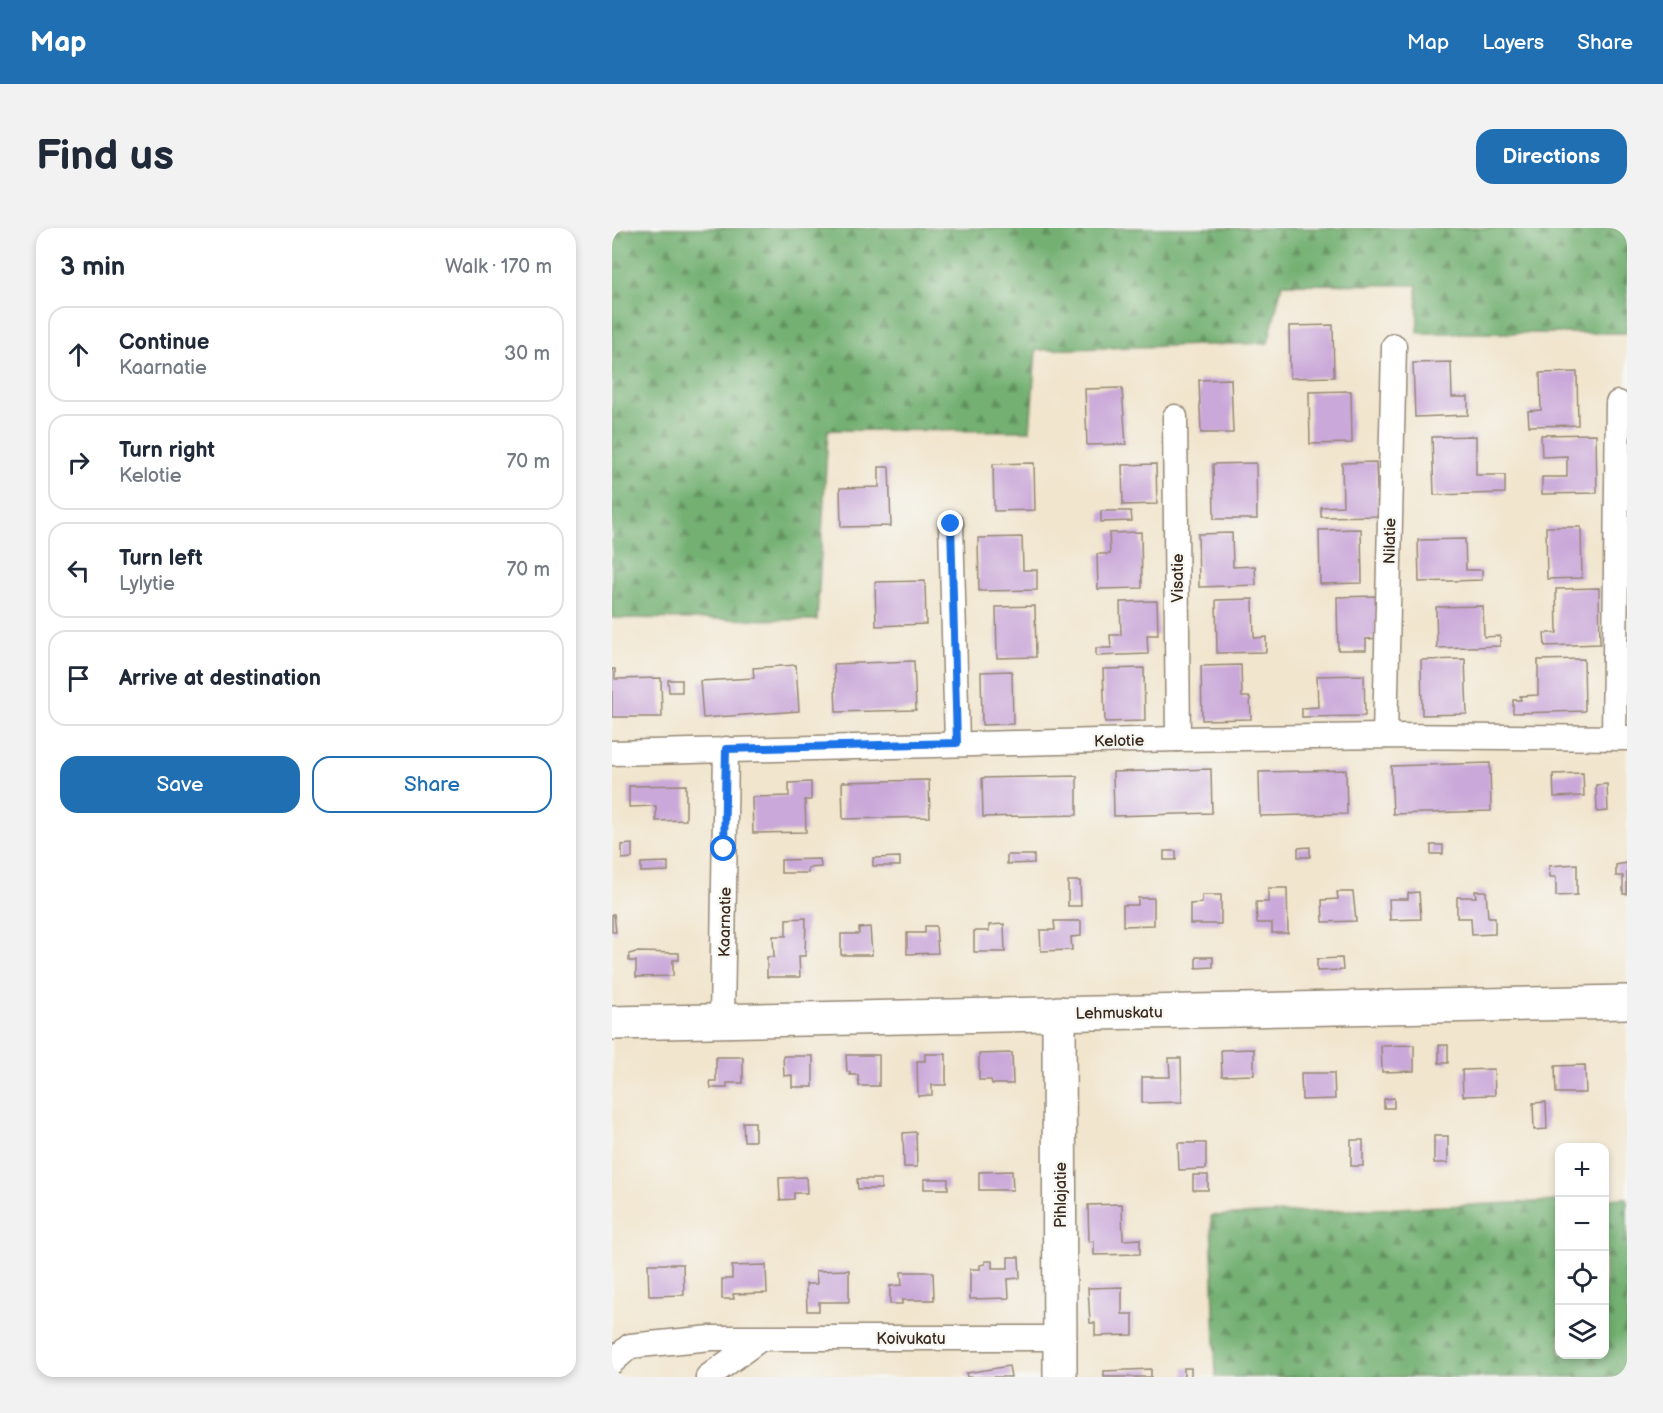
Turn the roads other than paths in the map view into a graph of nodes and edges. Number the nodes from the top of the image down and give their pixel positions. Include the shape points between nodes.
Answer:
1 (1394, 346) dead end
2 (1618, 403) dead end
3 (1175, 417) dead end
4 (951, 524) dead end
5 (1385, 736) junction
6 (1621, 738) edge
7 (1178, 739) junction
8 (957, 743) junction
9 (726, 749) junction
10 (612, 753) edge
11 (1627, 1002) edge
12 (1059, 1013) junction
13 (612, 1023) edge
14 (722, 1023) junction
15 (1061, 1338) junction
16 (760, 1339) junction
17 (612, 1362) edge
18 (708, 1377) edge
19 (1060, 1377) edge

1 - 5 street, Nilatie
2 - 6 street
3 - 7 street, Visatie
4 - 8 street
5 - 6 street, Kelotie
5 - 7 street, Kelotie
7 - 8 street, Kelotie
8 - 9 street, Kelotie
9 - 10 street, Kelotie
9 - 14 street, Kaarnatie
11 - 12 street, Lehmuskatu
12 - 14 street, Lehmuskatu
12 - 15 street, Pihlajatie
13 - 14 street, Lehmuskatu
15 - 16 street, Koivukatu
15 - 19 street, Pihlajatie
16 - 17 street, Koivukatu via 711,1338 630,1346
16 - 18 street

